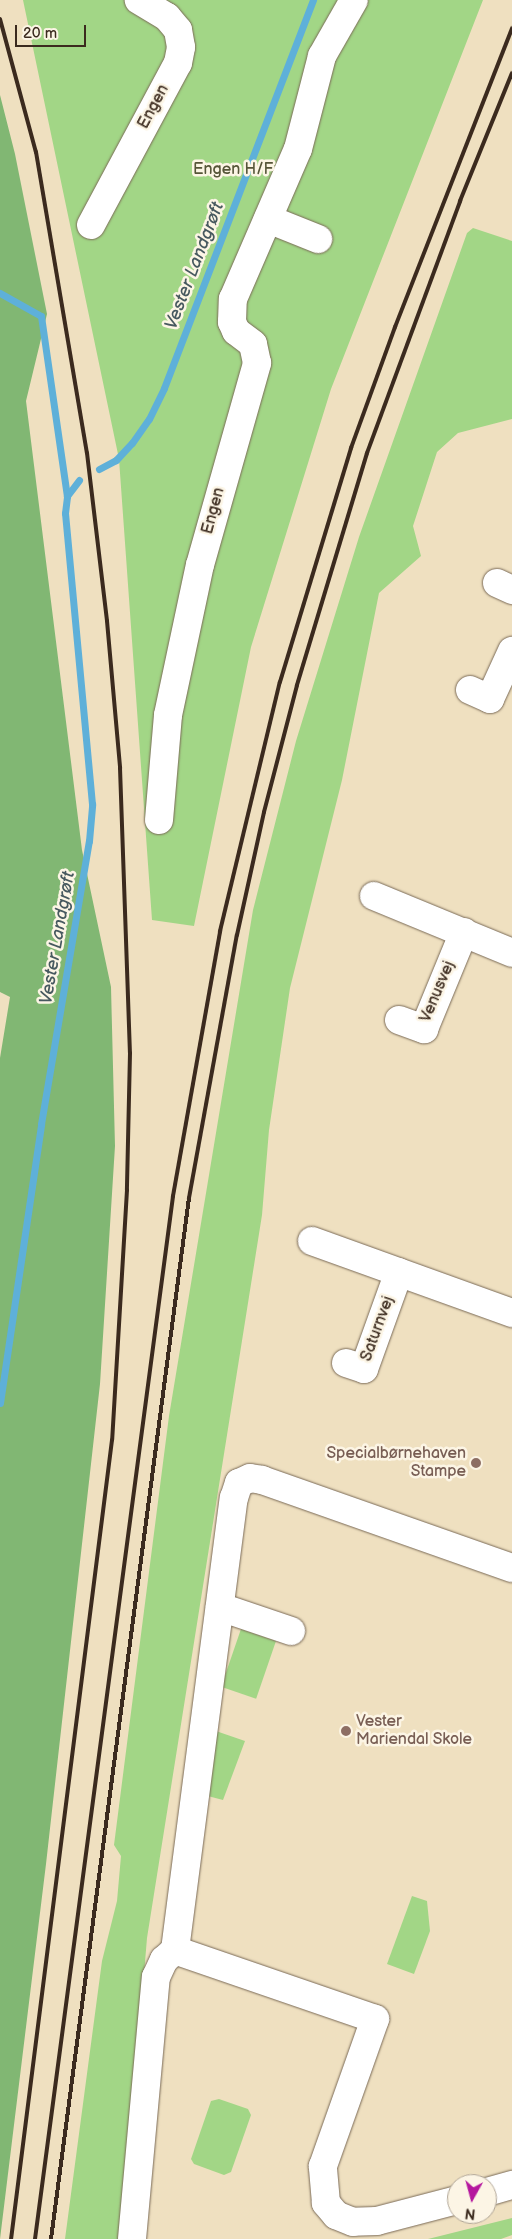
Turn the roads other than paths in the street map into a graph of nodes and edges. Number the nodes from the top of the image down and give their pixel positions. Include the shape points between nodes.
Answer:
1 (139, 0) edge
2 (354, 0) edge
3 (268, 219) junction
4 (91, 225) dead end
5 (318, 239) dead end
6 (512, 651) edge
7 (470, 690) dead end
8 (159, 820) dead end
9 (374, 896) dead end
10 (464, 932) junction
11 (512, 953) edge
12 (399, 1020) dead end
13 (312, 1241) dead end
14 (399, 1272) junction
15 (512, 1313) edge
16 (346, 1363) dead end
17 (512, 1568) edge
18 (220, 1607) junction
19 (291, 1631) dead end
20 (175, 1950) junction
21 (512, 2185) edge
22 (497, 2189) edge
23 (447, 2203) edge
24 (132, 2239) edge

1 - 4 street, Engen via 168,17 178,30 181,48 178,63
2 - 3 street, Engen via 322,56 298,149
3 - 5 street
3 - 8 street, Engen via 233,299 232,322 236,331 253,344 257,363 200,565 168,715
6 - 7 street via 490,699
9 - 10 street
10 - 11 street
10 - 12 street, Venusvej via 424,1029
13 - 14 street
14 - 15 street
14 - 16 street, Saturnvej via 364,1369
17 - 18 street via 250,1478 240,1483 234,1498
18 - 19 street
18 - 20 street
20 - 23 street via 375,2019 323,2166 326,2203 336,2215 354,2222 377,2221
20 - 24 street via 164,1960 156,1977
21 - 22 street

